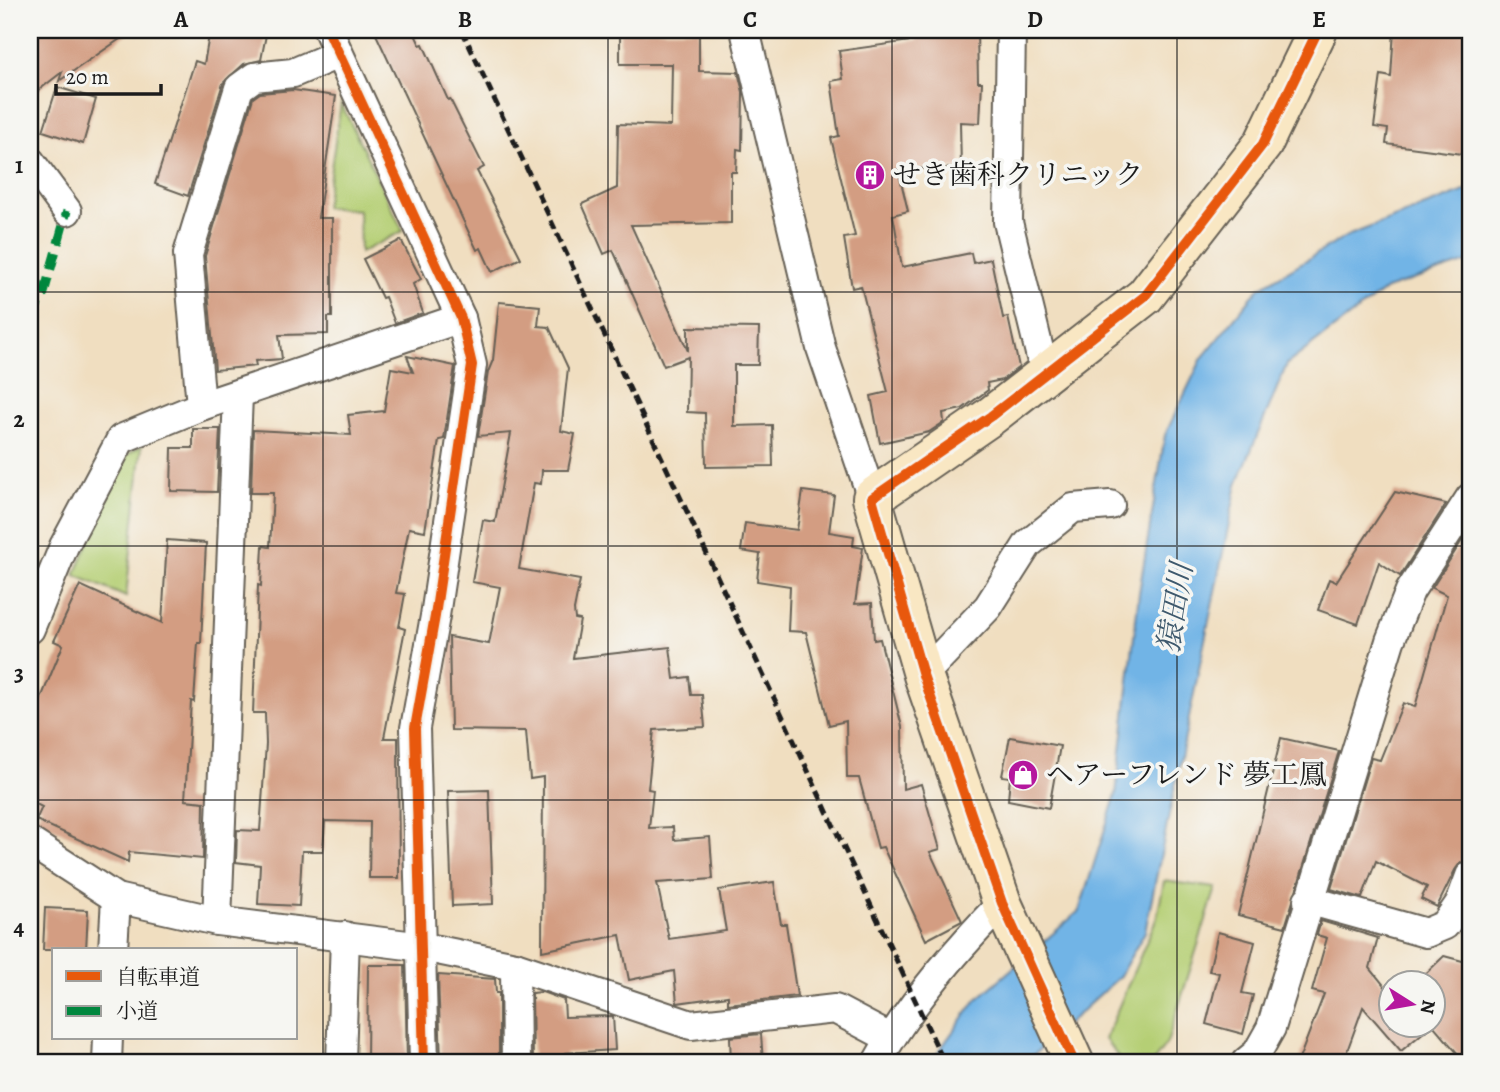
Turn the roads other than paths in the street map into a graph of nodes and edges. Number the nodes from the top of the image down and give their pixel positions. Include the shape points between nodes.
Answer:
1 (745, 30) edge
2 (1011, 30) edge
3 (1318, 30) edge
4 (333, 42) edge
5 (30, 161) edge
6 (67, 211) dead end
7 (461, 318) junction
8 (1045, 374) junction
9 (238, 395) junction
10 (201, 407) junction
11 (872, 498) junction
12 (1470, 498) edge
13 (1110, 505) dead end
14 (30, 629) edge
15 (923, 675) junction
16 (30, 842) edge
17 (1470, 876) edge
18 (116, 898) junction
19 (1308, 900) junction
20 (1002, 903) junction
21 (217, 921) junction
22 (345, 936) junction
23 (423, 947) junction
24 (113, 948) edge
25 (515, 966) junction
26 (108, 1040) edge
27 (883, 1050) edge
28 (107, 1062) edge
29 (341, 1062) edge
30 (424, 1062) edge
31 (516, 1062) edge
32 (1074, 1062) edge
33 (1246, 1062) edge

1 - 11 street via 821,348
2 - 8 street via 1008,222
3 - 8 street via 1264,144 1145,296
4 - 7 street
4 - 10 street via 293,73 254,77 239,88 188,254
5 - 6 street
7 - 9 street
7 - 23 street via 472,365 415,727
8 - 11 street
9 - 10 street
9 - 21 street
10 - 14 street via 121,439 64,546
11 - 15 street
12 - 19 street via 1410,592 1390,641
13 - 15 street via 1073,508 1028,544 988,607
15 - 20 street
16 - 18 street
17 - 19 street via 1445,925 1426,933
18 - 21 street
18 - 24 street
19 - 33 street via 1271,1028 1257,1053
20 - 27 street via 972,934
20 - 32 street
21 - 22 street
22 - 23 street
22 - 29 street
23 - 25 street
23 - 30 street
25 - 27 street via 691,1025 835,1009
25 - 31 street
26 - 28 street

